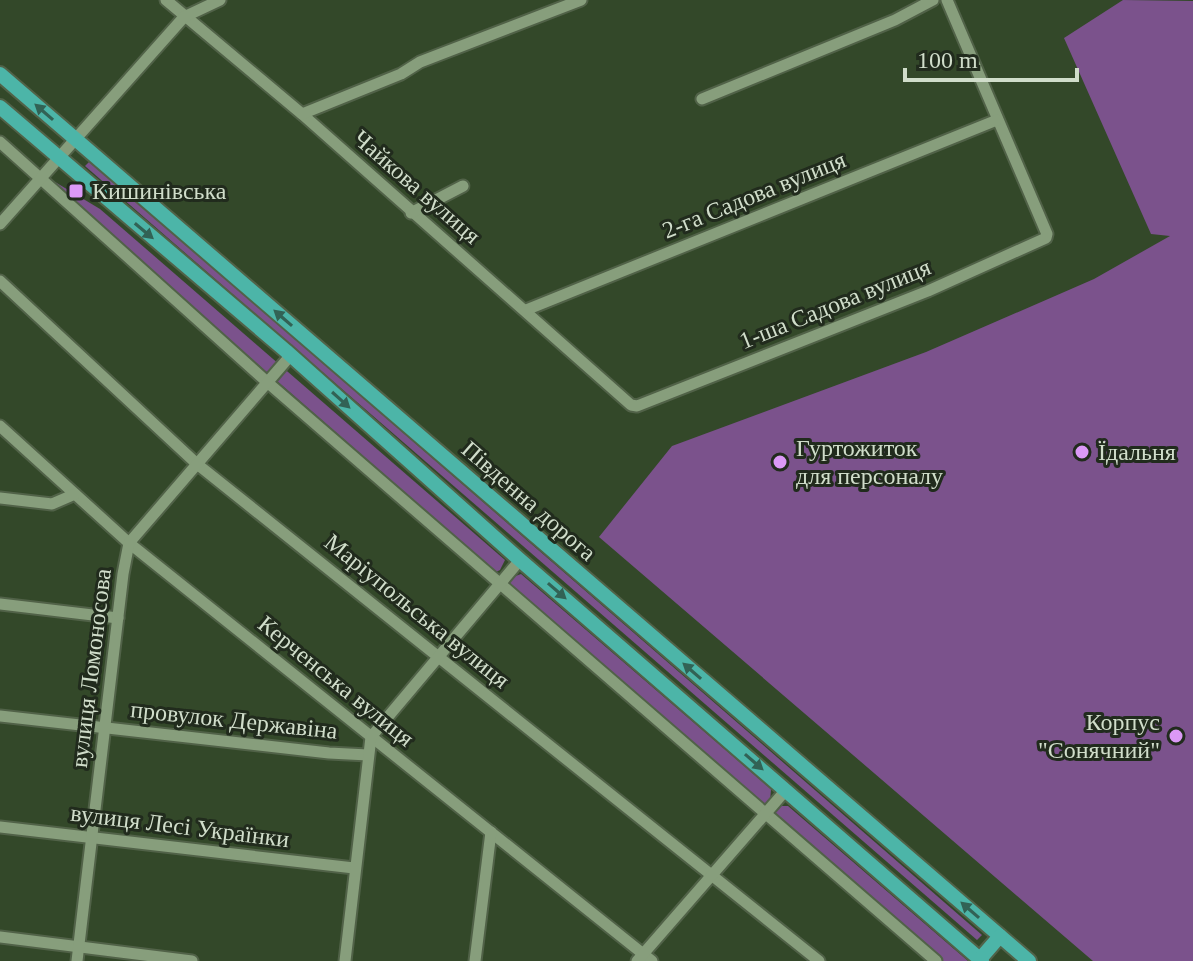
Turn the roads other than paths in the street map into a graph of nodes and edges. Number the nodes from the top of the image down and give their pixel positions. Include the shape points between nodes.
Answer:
1 (166, 0) edge
2 (220, 0) edge
3 (581, 0) edge
4 (933, 0) edge
5 (947, 0) edge
6 (184, 17) junction
7 (0, 74) edge
8 (702, 99) dead end
9 (0, 107) edge
10 (302, 114) junction
11 (997, 120) junction
12 (77, 141) junction
13 (0, 142) edge
14 (60, 159) junction
15 (41, 179) junction
16 (463, 186) dead end
17 (411, 213) junction
18 (0, 224) edge
19 (0, 281) edge
20 (526, 310) junction
21 (291, 355) junction
22 (267, 382) junction
23 (637, 406) joint
24 (0, 426) edge
25 (197, 464) junction
26 (75, 494) junction
27 (0, 498) edge
28 (129, 543) junction
29 (520, 560) junction
30 (501, 582) junction
31 (0, 604) edge
32 (118, 618) junction
33 (437, 656) junction
34 (0, 716) edge
35 (104, 728) junction
36 (371, 737) junction
37 (368, 755) junction
38 (786, 790) junction
39 (764, 815) junction
40 (0, 827) edge
41 (491, 832) junction
42 (93, 838) junction
43 (354, 868) junction
44 (710, 875) junction
45 (1000, 936) junction
46 (0, 937) edge
47 (79, 947) junction
48 (644, 958) edge
49 (981, 960) edge
50 (77, 961) edge
51 (192, 961) edge
52 (345, 961) edge
53 (475, 961) edge
54 (819, 961) edge
55 (936, 961) edge
56 (1029, 961) edge

1 - 6 street, Чайкова вулиця
2 - 6 street
3 - 10 street
4 - 8 street
5 - 11 street
6 - 10 street, Чайкова вулиця
6 - 12 street
12 -> 7 main road, Південна дорога
9 - 14 main road, Південна дорога
10 - 17 street, Чайкова вулиця
11 - 20 street, 2-га Садова вулиця
11 - 23 street, 1-ша Садова вулиця via 1046,238 928,291
12 - 14 street
45 -> 12 main road, Південна дорога
13 - 15 street
14 - 15 street
14 -> 21 main road, Південна дорога
15 - 18 street
15 - 22 street
16 - 17 street
17 - 20 street, Чайкова вулиця
19 - 25 street, Маріупольська вулиця
20 - 23 street, Чайкова вулиця
21 - 22 street, вулиця Ломоносова
21 -> 29 main road, Південна дорога
22 - 25 street, вулиця Ломоносова
22 - 30 street
24 - 26 street, Керченська вулиця
25 - 28 street, вулиця Ломоносова
25 - 33 street, Маріупольська вулиця
26 - 27 street via 52,504
26 - 28 street, Керченська вулиця
28 - 32 street, вулиця Ломоносова
28 - 36 street, Керченська вулиця
29 - 30 street
29 -> 38 main road, Південна дорога
30 - 33 street
30 - 39 street
31 - 32 street
32 - 35 street, вулиця Ломоносова
33 - 36 street
33 - 44 street, Маріупольська вулиця
34 - 35 street, провулок Державіна
35 - 37 street, провулок Державіна
35 - 42 street, вулиця Ломоносова
36 - 37 street
36 - 41 street, Керченська вулиця
37 - 43 street
38 - 39 street
38 - 49 main road, Південна дорога
39 - 44 street
39 - 55 street
40 - 42 street, вулиця Лесі Українки
41 - 48 street, Керченська вулиця
41 - 53 street
42 - 43 street, вулиця Лесі Українки
42 - 47 street, вулиця Ломоносова
43 - 52 street
44 - 48 street
44 - 54 street, Маріупольська вулиця
45 - 49 main road
45 - 56 main road, Південна дорога
46 - 47 street
47 - 50 street, вулиця Ломоносова
47 - 51 street

